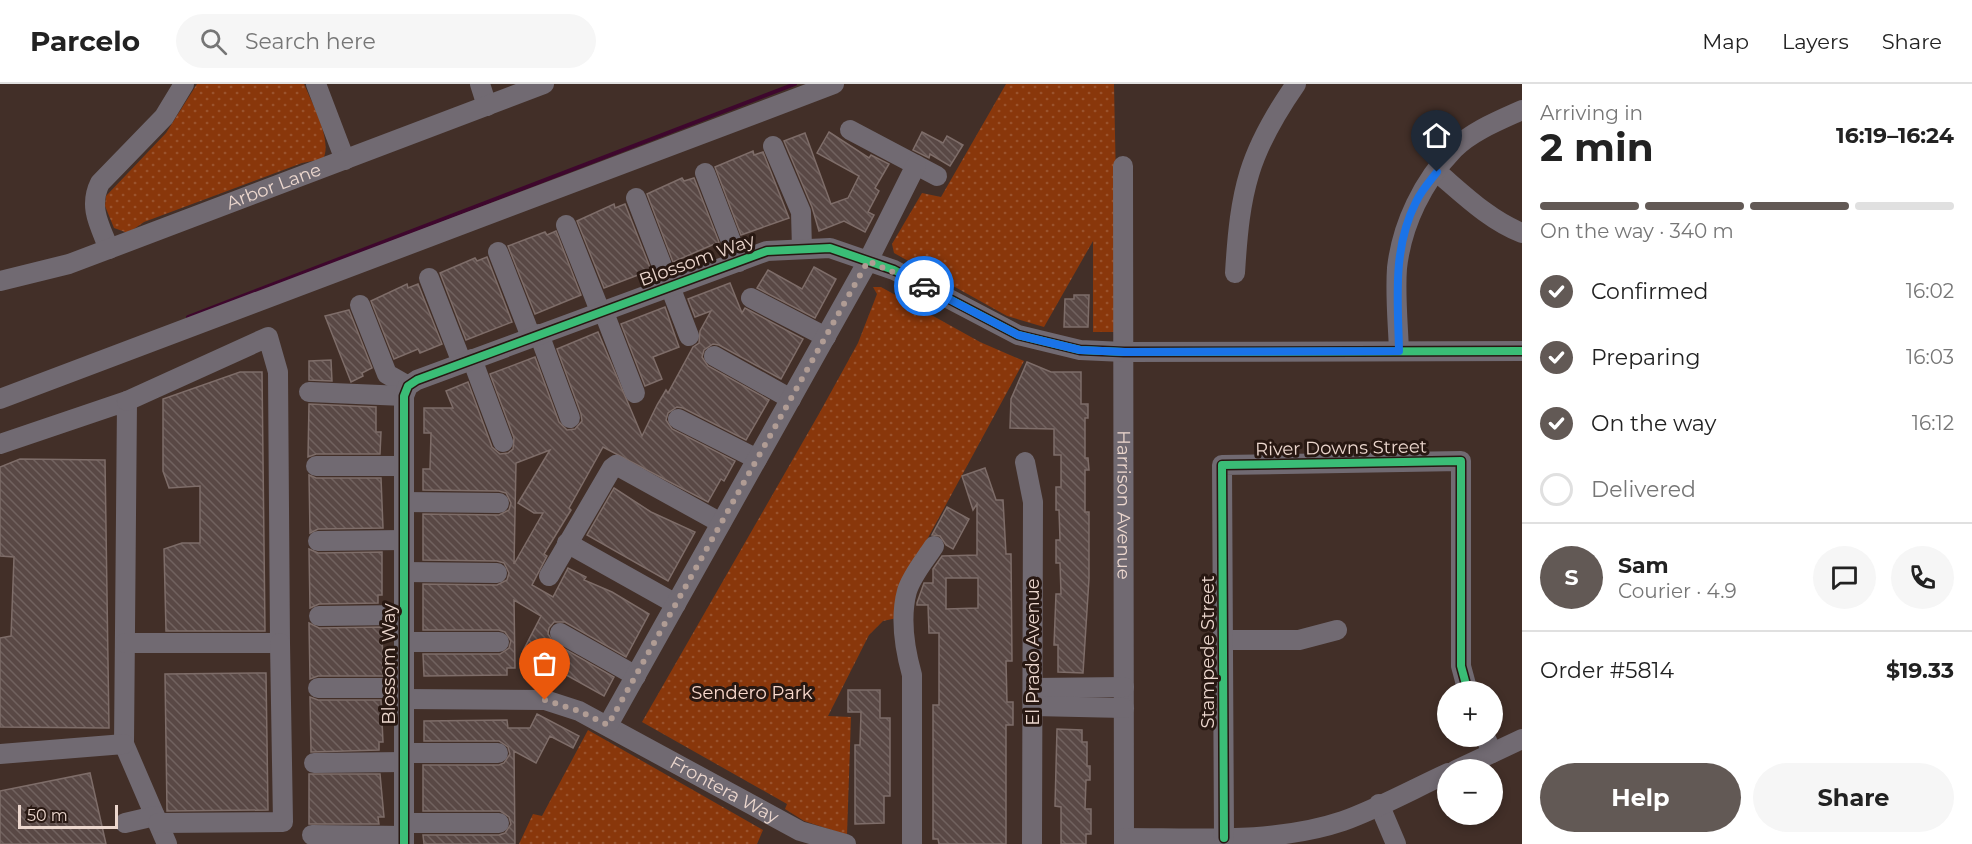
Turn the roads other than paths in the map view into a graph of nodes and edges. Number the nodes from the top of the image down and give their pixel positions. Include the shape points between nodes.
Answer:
1 (184, 84) edge
2 (316, 84) edge
3 (480, 84) edge
4 (544, 84) edge
5 (834, 84) edge
6 (1296, 84) edge
7 (487, 106) junction
8 (1522, 110) edge
9 (850, 130) dead end
10 (773, 146) dead end
11 (345, 160) junction
12 (916, 165) junction
13 (1123, 166) dead end
14 (1437, 172) junction
15 (705, 173) dead end
16 (937, 176) dead end
17 (636, 198) dead end
18 (566, 225) dead end
19 (1522, 232) edge
20 (109, 249) junction
21 (802, 249) junction
22 (498, 252) dead end
23 (868, 261) junction
24 (739, 262) junction
25 (1235, 273) dead end
26 (429, 278) dead end
27 (0, 281) edge
28 (670, 286) junction
29 (751, 298) dead end
30 (360, 305) dead end
31 (601, 310) junction
32 (535, 335) junction
33 (689, 336) dead end
34 (826, 337) junction
35 (1399, 351) junction
36 (1522, 351) edge
37 (1125, 352) junction
38 (714, 356) dead end
39 (467, 361) junction
40 (406, 391) junction
41 (309, 392) dead end
42 (635, 393) dead end
43 (0, 399) edge
44 (791, 399) junction
45 (128, 401) junction
46 (570, 418) dead end
47 (678, 419) dead end
48 (503, 442) dead end
49 (0, 444) edge
50 (757, 459) junction
51 (1025, 462) dead end
52 (1222, 465) joint
53 (316, 466) dead end
54 (404, 466) junction
55 (404, 502) junction
56 (500, 503) dead end
57 (721, 523) junction
58 (404, 540) junction
59 (318, 541) dead end
60 (567, 543) junction
61 (934, 546) dead end
62 (404, 572) junction
63 (497, 573) dead end
64 (549, 576) dead end
65 (676, 604) junction
66 (404, 615) junction
67 (319, 616) dead end
68 (1337, 630) dead end
69 (560, 633) dead end
70 (1223, 640) junction
71 (404, 642) junction
72 (499, 642) dead end
73 (125, 643) junction
74 (280, 643) junction
75 (636, 676) junction
76 (1465, 681) edge
77 (1124, 687) junction
78 (318, 688) dead end
79 (404, 693) junction
80 (1034, 697) junction
81 (1124, 708) junction
82 (608, 725) junction
83 (1522, 740) edge
84 (1503, 743) edge
85 (124, 744) junction
86 (1485, 747) edge
87 (498, 753) dead end
88 (0, 754) edge
89 (404, 758) junction
90 (1470, 759) edge
91 (314, 763) dead end
92 (1437, 778) edge
93 (1379, 804) junction
94 (156, 820) junction
95 (125, 823) dead end
96 (499, 823) dead end
97 (404, 834) edge
98 (312, 836) dead end
99 (1224, 838) junction
100 (1124, 841) edge
101 (167, 844) edge
102 (846, 844) edge
103 (912, 844) edge
104 (1032, 844) edge
105 (1396, 844) edge

1 - 20 street via 164,117 100,183 95,193 95,215
2 - 11 street
3 - 7 street
4 - 7 street, Arbor Lane
5 - 43 street
6 - 25 street via 1271,121 1247,174 1238,216
7 - 11 street, Arbor Lane
8 - 14 street via 1454,148
9 - 12 street
10 - 21 street via 801,212
11 - 20 street, Arbor Lane
12 - 16 street
12 - 23 street
13 - 37 street, Harrison Avenue
14 - 19 street via 1474,204 1509,228
14 - 35 street via 1416,200 1403,232 1397,269
15 - 24 street
17 - 28 street
18 - 31 street
20 - 27 street, Arbor Lane via 69,264
21 - 23 street, Blossom Way via 830,248
21 - 24 street, Blossom Way via 767,251
22 - 32 street
23 - 34 street
23 - 37 street, Blossom Way via 894,270 1018,335 1080,350
24 - 28 street, Blossom Way
26 - 39 street
28 - 31 street, Blossom Way
28 - 33 street
29 - 34 street
30 - 40 street via 387,374
31 - 32 street, Blossom Way
31 - 42 street
32 - 39 street, Blossom Way
32 - 46 street
34 - 44 street
35 - 36 street, Blossom Way
35 - 37 street, Blossom Way
37 - 77 street, Harrison Avenue
38 - 44 street
39 - 40 street, Blossom Way
39 - 48 street
40 - 41 street
40 - 54 street, Blossom Way
44 - 50 street
45 - 49 street
45 - 73 street
45 - 74 street via 268,337 278,372
47 - 50 street
50 - 57 street
51 - 80 street, El Prado Avenue via 1033,502
52 - 70 street, Stampede Street
52 - 76 street, River Downs Street via 1461,461 1461,666
53 - 54 street
54 - 55 street, Blossom Way
55 - 56 street
55 - 58 street, Blossom Way
57 - 60 street via 616,465
57 - 65 street
58 - 59 street
58 - 62 street, Blossom Way
60 - 64 street
60 - 65 street
61 - 103 street via 907,592 905,651 912,675
62 - 63 street
62 - 66 street, Blossom Way
65 - 75 street
66 - 67 street
66 - 71 street, Blossom Way
68 - 70 street via 1299,640
69 - 75 street
70 - 99 street, Stampede Street
71 - 72 street
71 - 79 street, Blossom Way
73 - 74 street
73 - 85 street
74 - 94 street via 283,822
75 - 82 street
77 - 80 street
77 - 81 street, Harrison Avenue
78 - 79 street, Frontera Way
79 - 82 street, Frontera Way via 545,700
79 - 89 street, Blossom Way
80 - 81 street
80 - 104 street, El Prado Avenue
81 - 100 street, Harrison Avenue
82 - 102 street, Frontera Way via 800,831
83 - 84 street
85 - 88 street
85 - 94 street
86 - 90 street
87 - 89 street
89 - 91 street
89 - 97 street, Blossom Way
92 - 93 street
93 - 99 street via 1342,821 1314,828 1275,836
93 - 105 street
94 - 95 street
94 - 101 street
96 - 97 street
97 - 98 street
99 - 100 street

